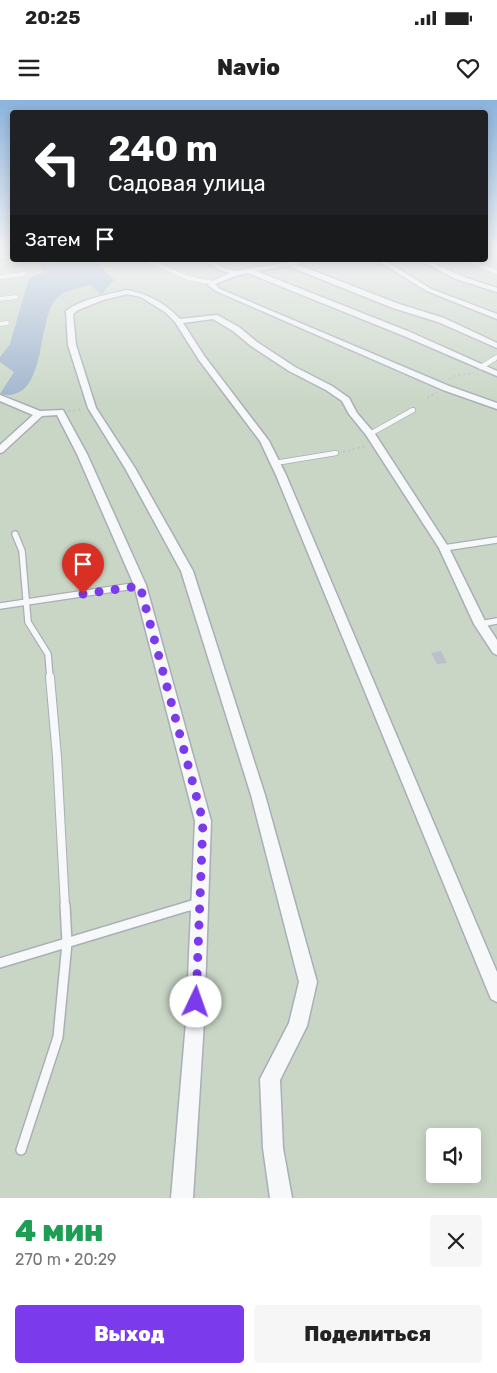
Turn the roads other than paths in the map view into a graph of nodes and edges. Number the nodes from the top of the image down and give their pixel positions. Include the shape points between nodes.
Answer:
1 (93, 301) edge
2 (156, 301) edge
3 (243, 301) edge
4 (325, 301) edge
5 (385, 301) edge
6 (457, 301) edge
7 (497, 317) edge
8 (178, 321) junction
9 (7, 323) dead end
10 (0, 324) edge
11 (497, 346) edge
12 (497, 356) edge
13 (482, 367) junction
14 (497, 374) edge
15 (0, 398) edge
16 (497, 406) edge
17 (413, 410) dead end
18 (39, 414) junction
19 (370, 434) junction
20 (0, 450) edge
21 (336, 453) road end
22 (275, 463) junction
23 (15, 534) dead end
24 (497, 540) edge
25 (444, 548) junction
26 (140, 586) junction
27 (27, 603) junction
28 (0, 606) edge
29 (497, 621) edge
30 (480, 624) junction
31 (497, 650) edge
32 (201, 903) junction
33 (67, 943) junction
34 (0, 963) edge
35 (497, 993) edge
36 (21, 1150) dead end
37 (182, 1198) edge
38 (281, 1198) edge

1 - 38 street via 69,313 72,345 92,408 130,468 187,571 258,795 308,982 298,1026 270,1079
2 - 8 street
3 - 16 street via 439,388
4 - 13 street
5 - 11 street via 440,320
6 - 7 street
8 - 19 street via 214,317 236,329 254,344 346,400
8 - 22 street via 197,352 264,441
9 - 10 lane
12 - 13 lane
13 - 14 street
15 - 18 street
17 - 19 lane
18 - 20 street
18 - 26 street via 60,412
19 - 25 street
21 - 22 lane
22 - 35 street
23 - 27 lane via 22,551
24 - 25 lane
25 - 30 street
26 - 27 lane
26 - 32 street via 203,821
27 - 28 lane
27 - 33 lane via 28,622 48,654
29 - 30 lane
30 - 31 street
32 - 33 lane
32 - 37 street
33 - 34 lane
33 - 36 lane via 58,1037

